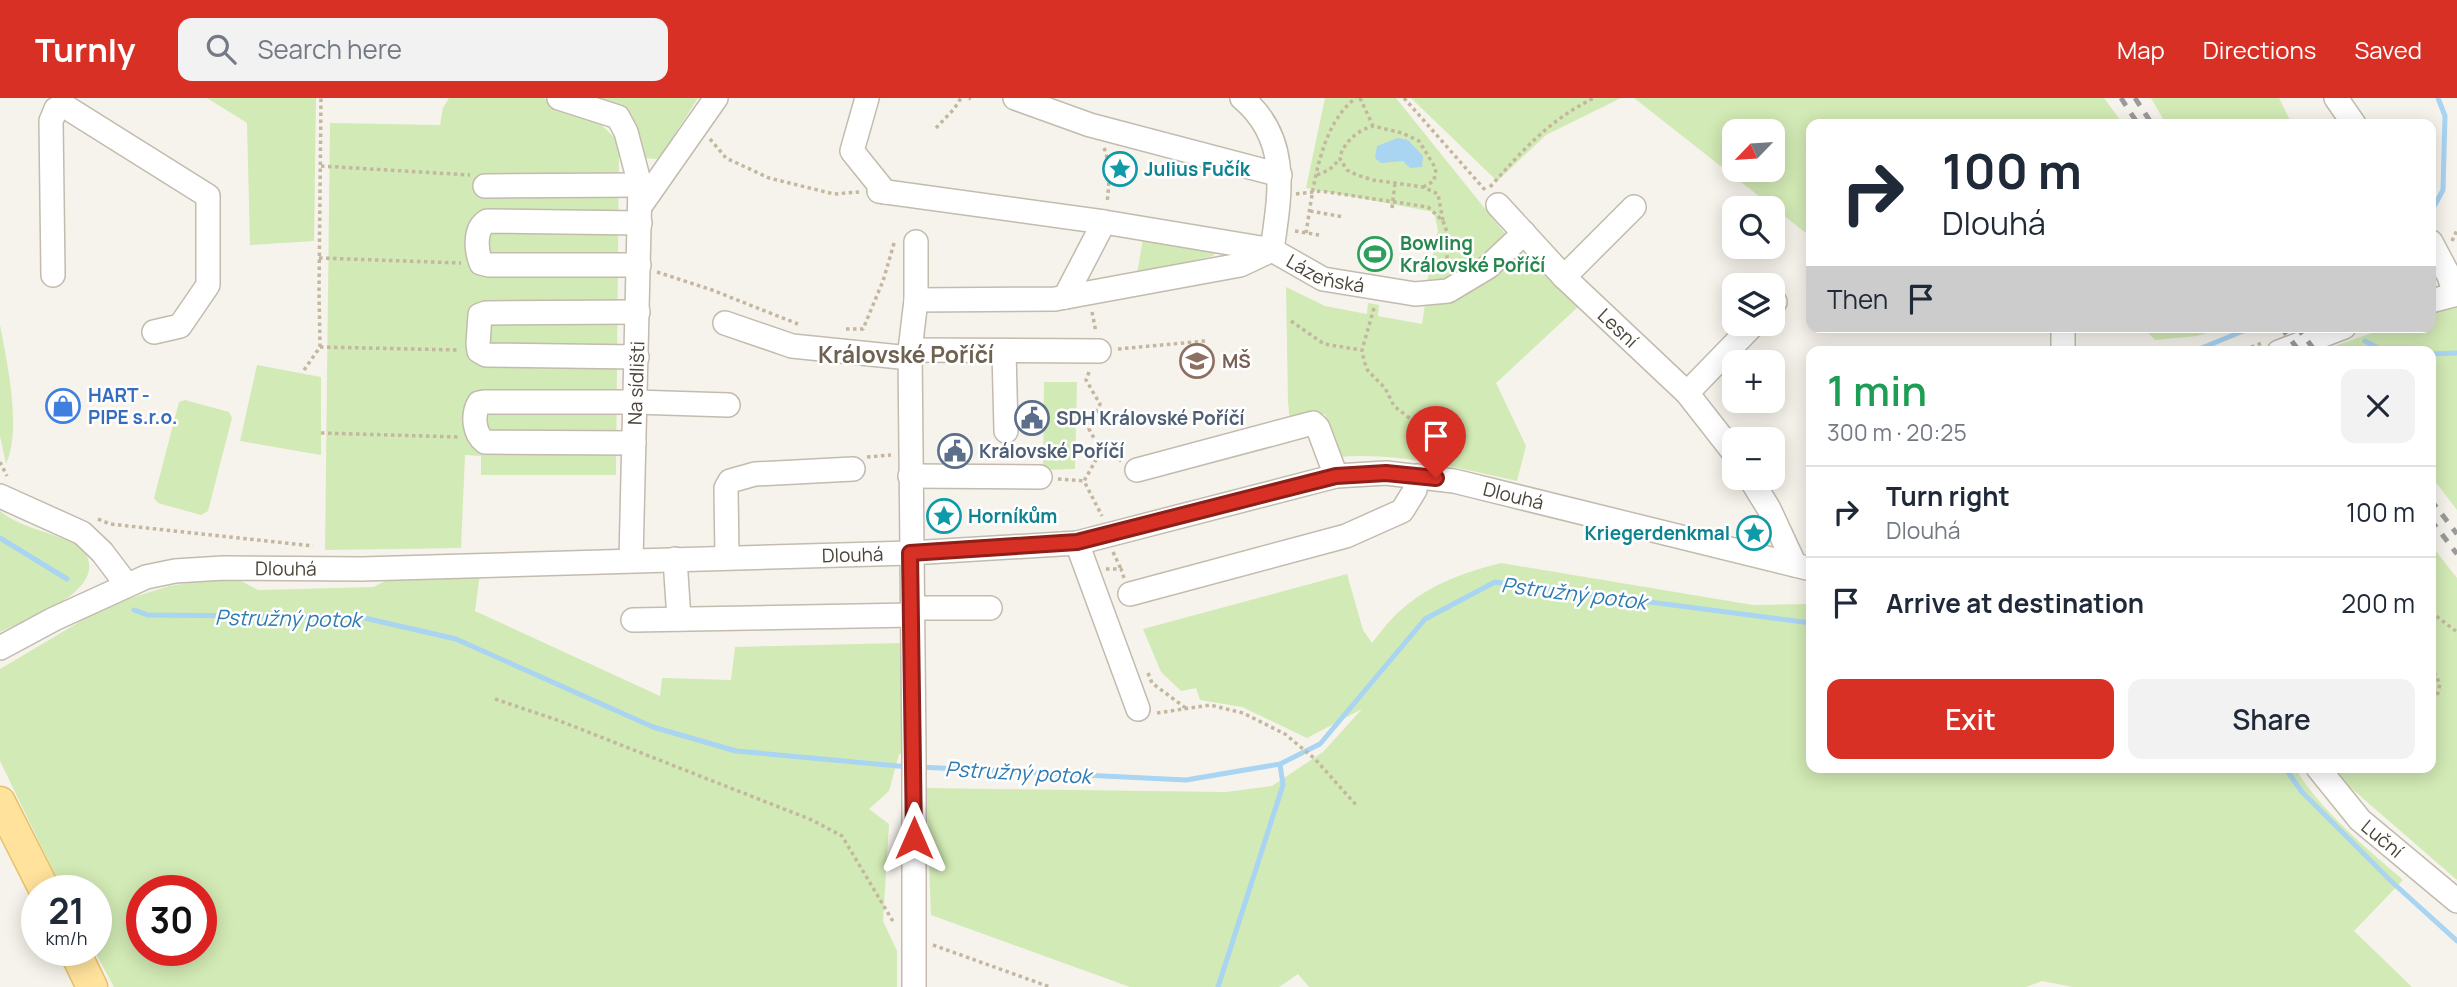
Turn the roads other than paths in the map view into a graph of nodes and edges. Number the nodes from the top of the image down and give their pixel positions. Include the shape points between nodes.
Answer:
1 (559, 98) edge
2 (716, 98) edge
3 (867, 98) edge
4 (1015, 98) edge
5 (1242, 98) edge
6 (2336, 98) edge
7 (2351, 119) edge
8 (1280, 175) junction
9 (485, 186) road end
10 (1492, 198) road end
11 (640, 204) junction
12 (1634, 208) dead end
13 (1104, 222) junction
14 (1524, 233) junction
15 (916, 242) road end
16 (1272, 250) junction
17 (2436, 252) edge
18 (639, 265) junction
19 (53, 275) dead end
20 (1564, 276) junction
21 (2456, 294) edge
22 (1065, 297) junction
23 (916, 300) junction
24 (2436, 300) edge
25 (638, 312) junction
26 (725, 323) dead end
27 (154, 332) dead end
28 (2328, 333) edge
29 (1742, 336) edge
30 (2295, 346) edge
31 (1004, 351) junction
32 (1099, 351) road end
33 (910, 354) junction
34 (637, 357) junction
35 (1687, 393) junction
36 (635, 402) junction
37 (728, 405) dead end
38 (1006, 431) dead end
39 (1722, 438) edge
40 (634, 443) junction
41 (911, 465) junction
42 (853, 469) road end
43 (1137, 470) dead end
44 (1428, 473) junction
45 (1336, 476) junction
46 (1040, 477) dead end
47 (4, 487) edge
48 (1757, 490) edge
49 (1077, 542) junction
50 (910, 553) junction
51 (727, 557) junction
52 (675, 559) junction
53 (631, 560) junction
54 (1803, 567) edge
55 (127, 585) junction
56 (1130, 594) dead end
57 (990, 608) dead end
58 (912, 611) junction
59 (679, 619) junction
60 (633, 620) dead end
61 (0, 648) edge
62 (1138, 709) road end
63 (2322, 773) edge
64 (0, 802) edge
65 (37, 875) edge
66 (2457, 901) edge
67 (82, 966) edge
68 (92, 987) edge
69 (914, 987) edge

1 - 11 street, Na sídlišti via 618,117 626,132
2 - 11 street
3 - 13 street via 852,151 882,191
4 - 8 street via 1090,125
5 - 8 street, Lázeňská via 1266,126
6 - 7 street
8 - 16 street, Lázeňská
9 - 11 street
10 - 14 street, Lesní
11 - 18 street, Na sídlišti
11 - 18 street via 487,221 478,230 478,256 481,263 489,265
12 - 20 street
13 - 16 street
13 - 22 street
14 - 16 street, Lázeňská via 1488,267 1448,291 1426,295 1324,279
14 - 20 street, Lesní
15 - 23 street
16 - 22 street via 1240,265
17 - 21 street
18 - 25 street, Na sídlišti
19 - 27 street via 51,121 56,109 66,107 208,195 208,285 180,326
20 - 35 street, Lesní
21 - 24 street
22 - 23 street
23 - 33 street
25 - 34 street, Na sídlišti
25 - 34 street via 486,313 478,321 480,351 486,355
26 - 33 street via 792,346
28 - 30 street
29 - 35 street
31 - 32 street
31 - 33 street
31 - 38 street
33 - 41 street
34 - 36 street, Na sídlišti
35 - 39 street, Lesní
36 - 37 street
36 - 40 street, Na sídlišti
36 - 40 street via 484,401 476,409 478,437 485,442
40 - 53 street, Na sídlišti
41 - 46 street
41 - 50 street
42 - 51 street via 755,474 730,481 726,488
43 - 45 street via 1313,424
44 - 45 street, Dlouhá
44 - 54 street, Dlouhá
44 - 56 street via 1402,511 1346,536
45 - 49 street, Dlouhá
47 - 55 street via 82,533
48 - 54 street
49 - 50 street, Dlouhá
49 - 62 street
50 - 51 street, Dlouhá
50 - 58 street
51 - 52 street, Dlouhá
52 - 53 street, Dlouhá
52 - 59 street
53 - 55 street, Dlouhá via 362,569 223,568 175,571
55 - 61 street, Dlouhá
57 - 58 street
58 - 59 street
58 - 69 street
59 - 60 street
63 - 66 street, Luční via 2360,820
64 - 65 main road
67 - 68 main road

